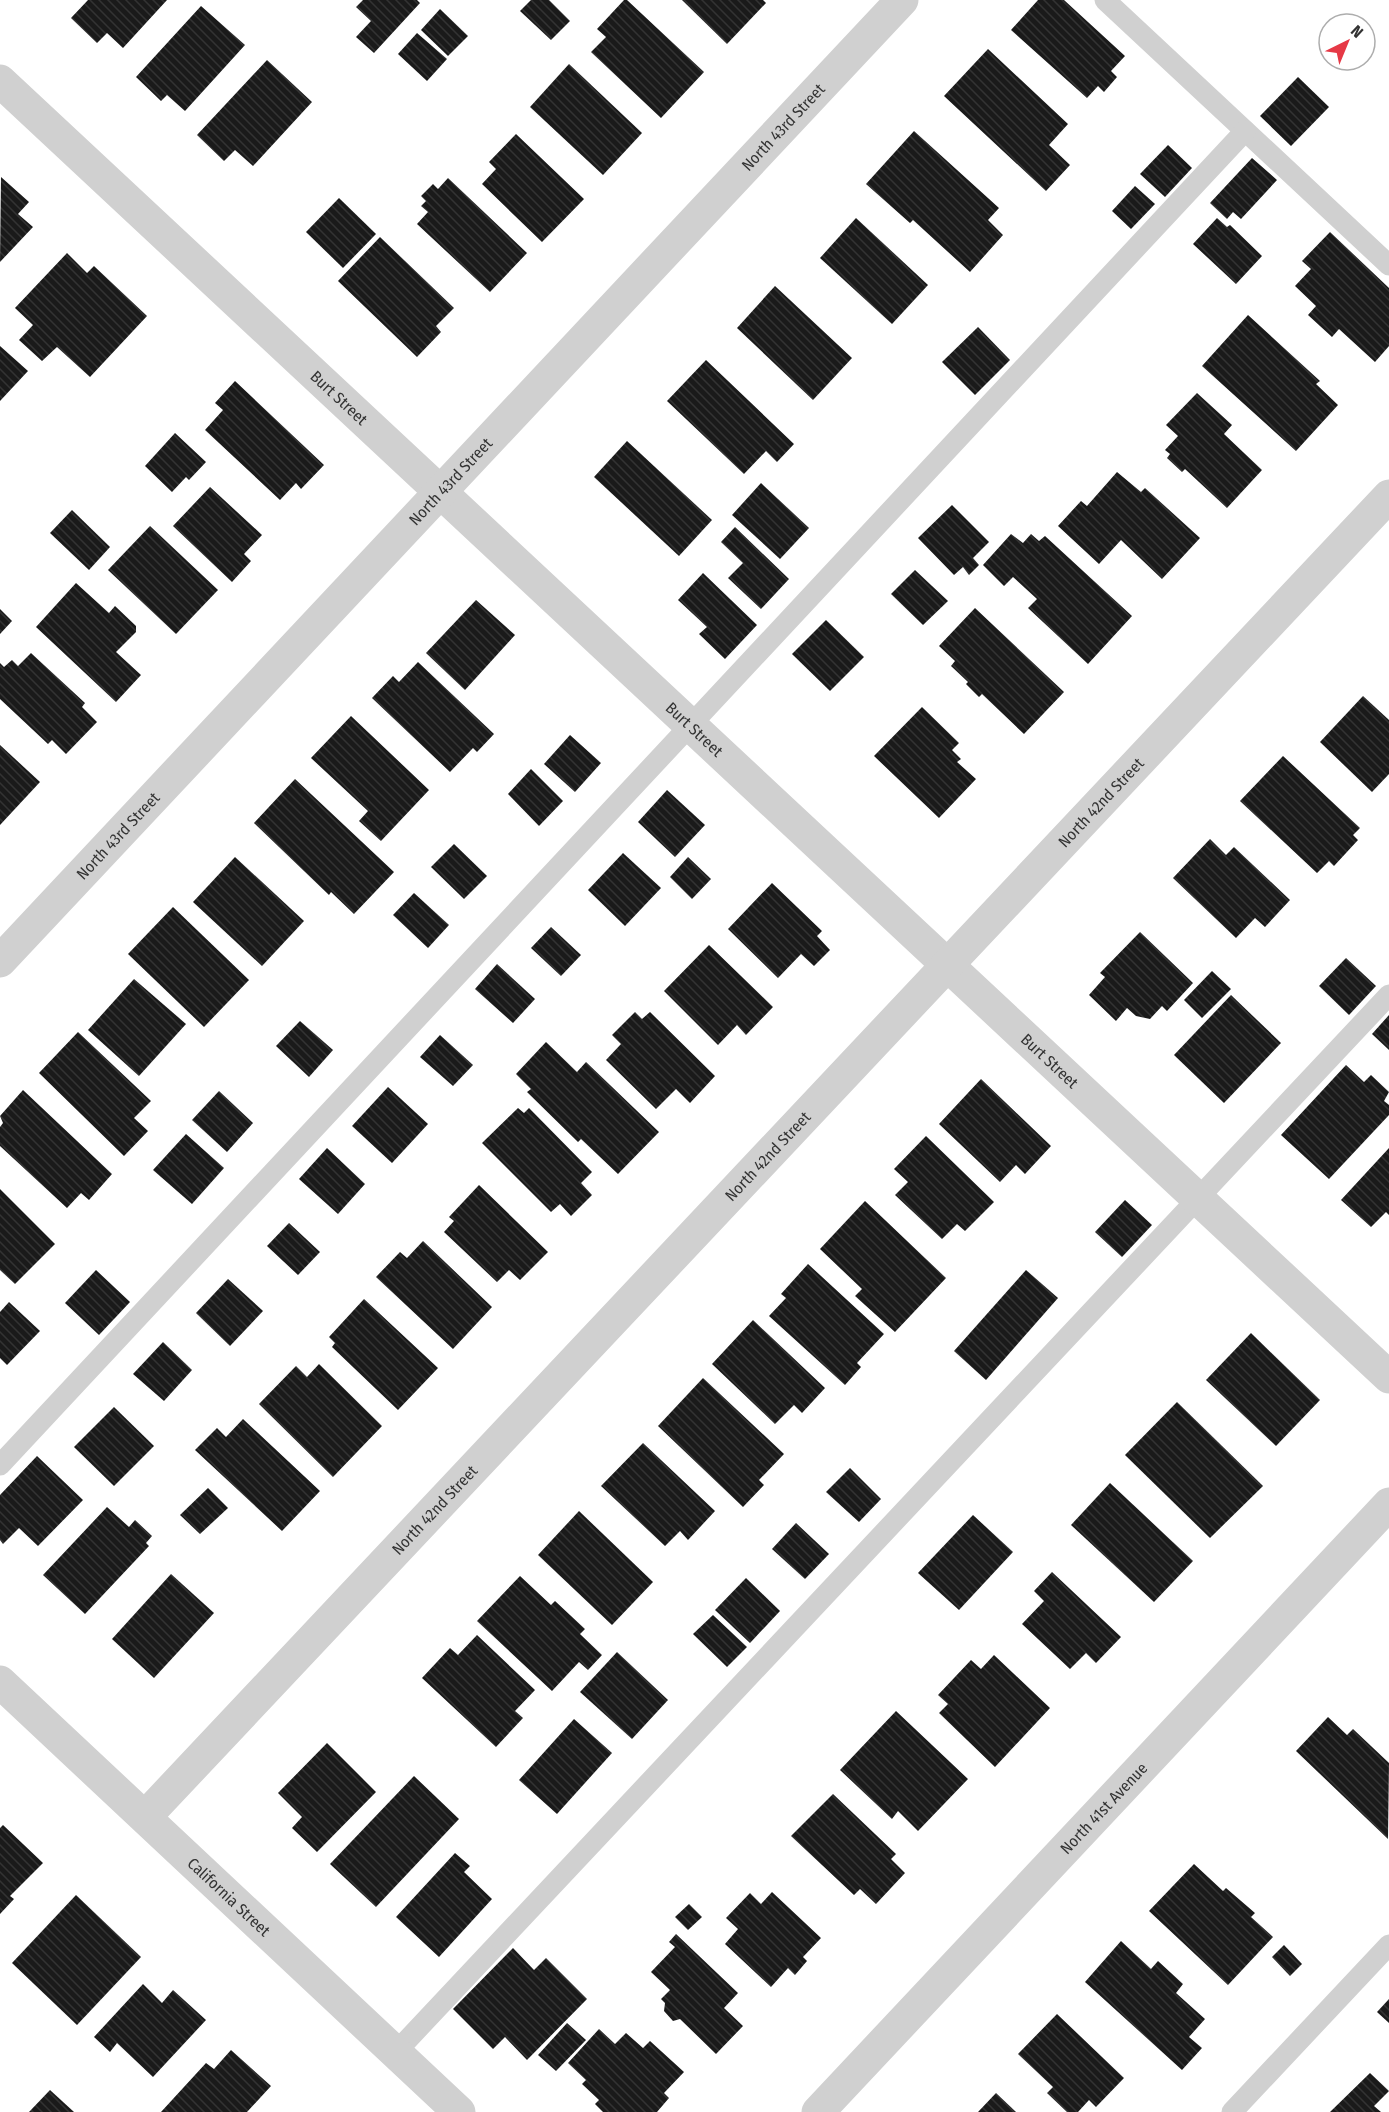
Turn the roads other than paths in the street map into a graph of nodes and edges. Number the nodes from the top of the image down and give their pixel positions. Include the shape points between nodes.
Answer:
1 (902, 0) edge
2 (1105, 0) edge
3 (0, 81) edge
4 (1245, 130) junction
5 (1389, 265) edge
6 (442, 492) junction
7 (1389, 496) edge
8 (692, 725) junction
9 (0, 961) edge
10 (946, 963) junction
11 (1389, 995) edge
12 (1197, 1198) junction
13 (1389, 1377) edge
14 (0, 1466) edge
15 (1389, 1504) edge
16 (0, 1682) edge
17 (145, 1817) junction
18 (1389, 1945) edge
19 (395, 2053) junction
20 (459, 2112) edge
21 (818, 2112) edge
22 (1232, 2112) edge

1 - 6 street, North 43rd Street
2 - 4 lane
3 - 6 street, Burt Street
4 - 5 lane
4 - 8 lane
6 - 8 street, Burt Street
6 - 9 street, North 43rd Street
7 - 10 street, North 42nd Street
8 - 10 street, Burt Street
8 - 14 lane
10 - 12 street, Burt Street
10 - 17 street, North 42nd Street
11 - 12 lane
12 - 13 street, Burt Street
12 - 19 lane
15 - 21 street, North 41st Avenue
16 - 17 street, California Street
17 - 19 street, California Street
18 - 22 lane
19 - 20 street, California Street

